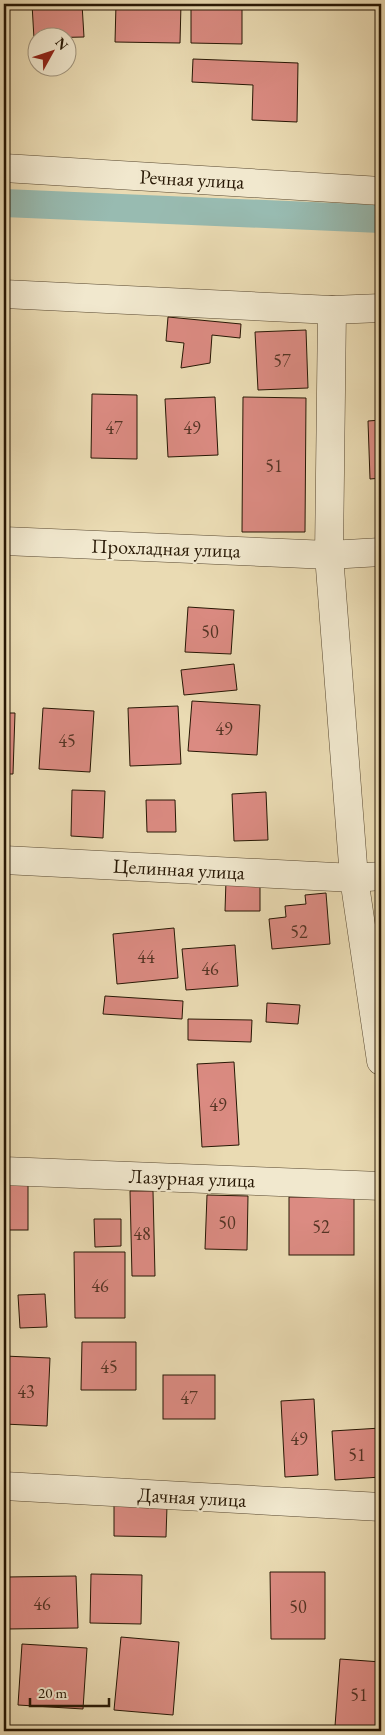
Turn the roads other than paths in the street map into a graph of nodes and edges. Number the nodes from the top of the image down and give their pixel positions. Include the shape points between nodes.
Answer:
1 (4, 168) edge
2 (381, 191) edge
3 (4, 294) edge
4 (381, 308) edge
5 (332, 310) junction
6 (4, 542) edge
7 (381, 552) edge
8 (329, 555) junction
9 (4, 860) edge
10 (381, 876) edge
11 (354, 878) junction
12 (381, 1060) edge
13 (4, 1171) edge
14 (381, 1186) edge
15 (4, 1486) edge
16 (381, 1507) edge

1 - 2 street, Речная улица
3 - 5 street
4 - 5 street
5 - 8 street
6 - 8 street, Прохладная улица
7 - 8 street, Прохладная улица
8 - 11 street
9 - 11 street, Целинная улица
10 - 11 street, Целинная улица
11 - 12 street
13 - 14 street, Лазурная улица
15 - 16 street, Дачная улица

